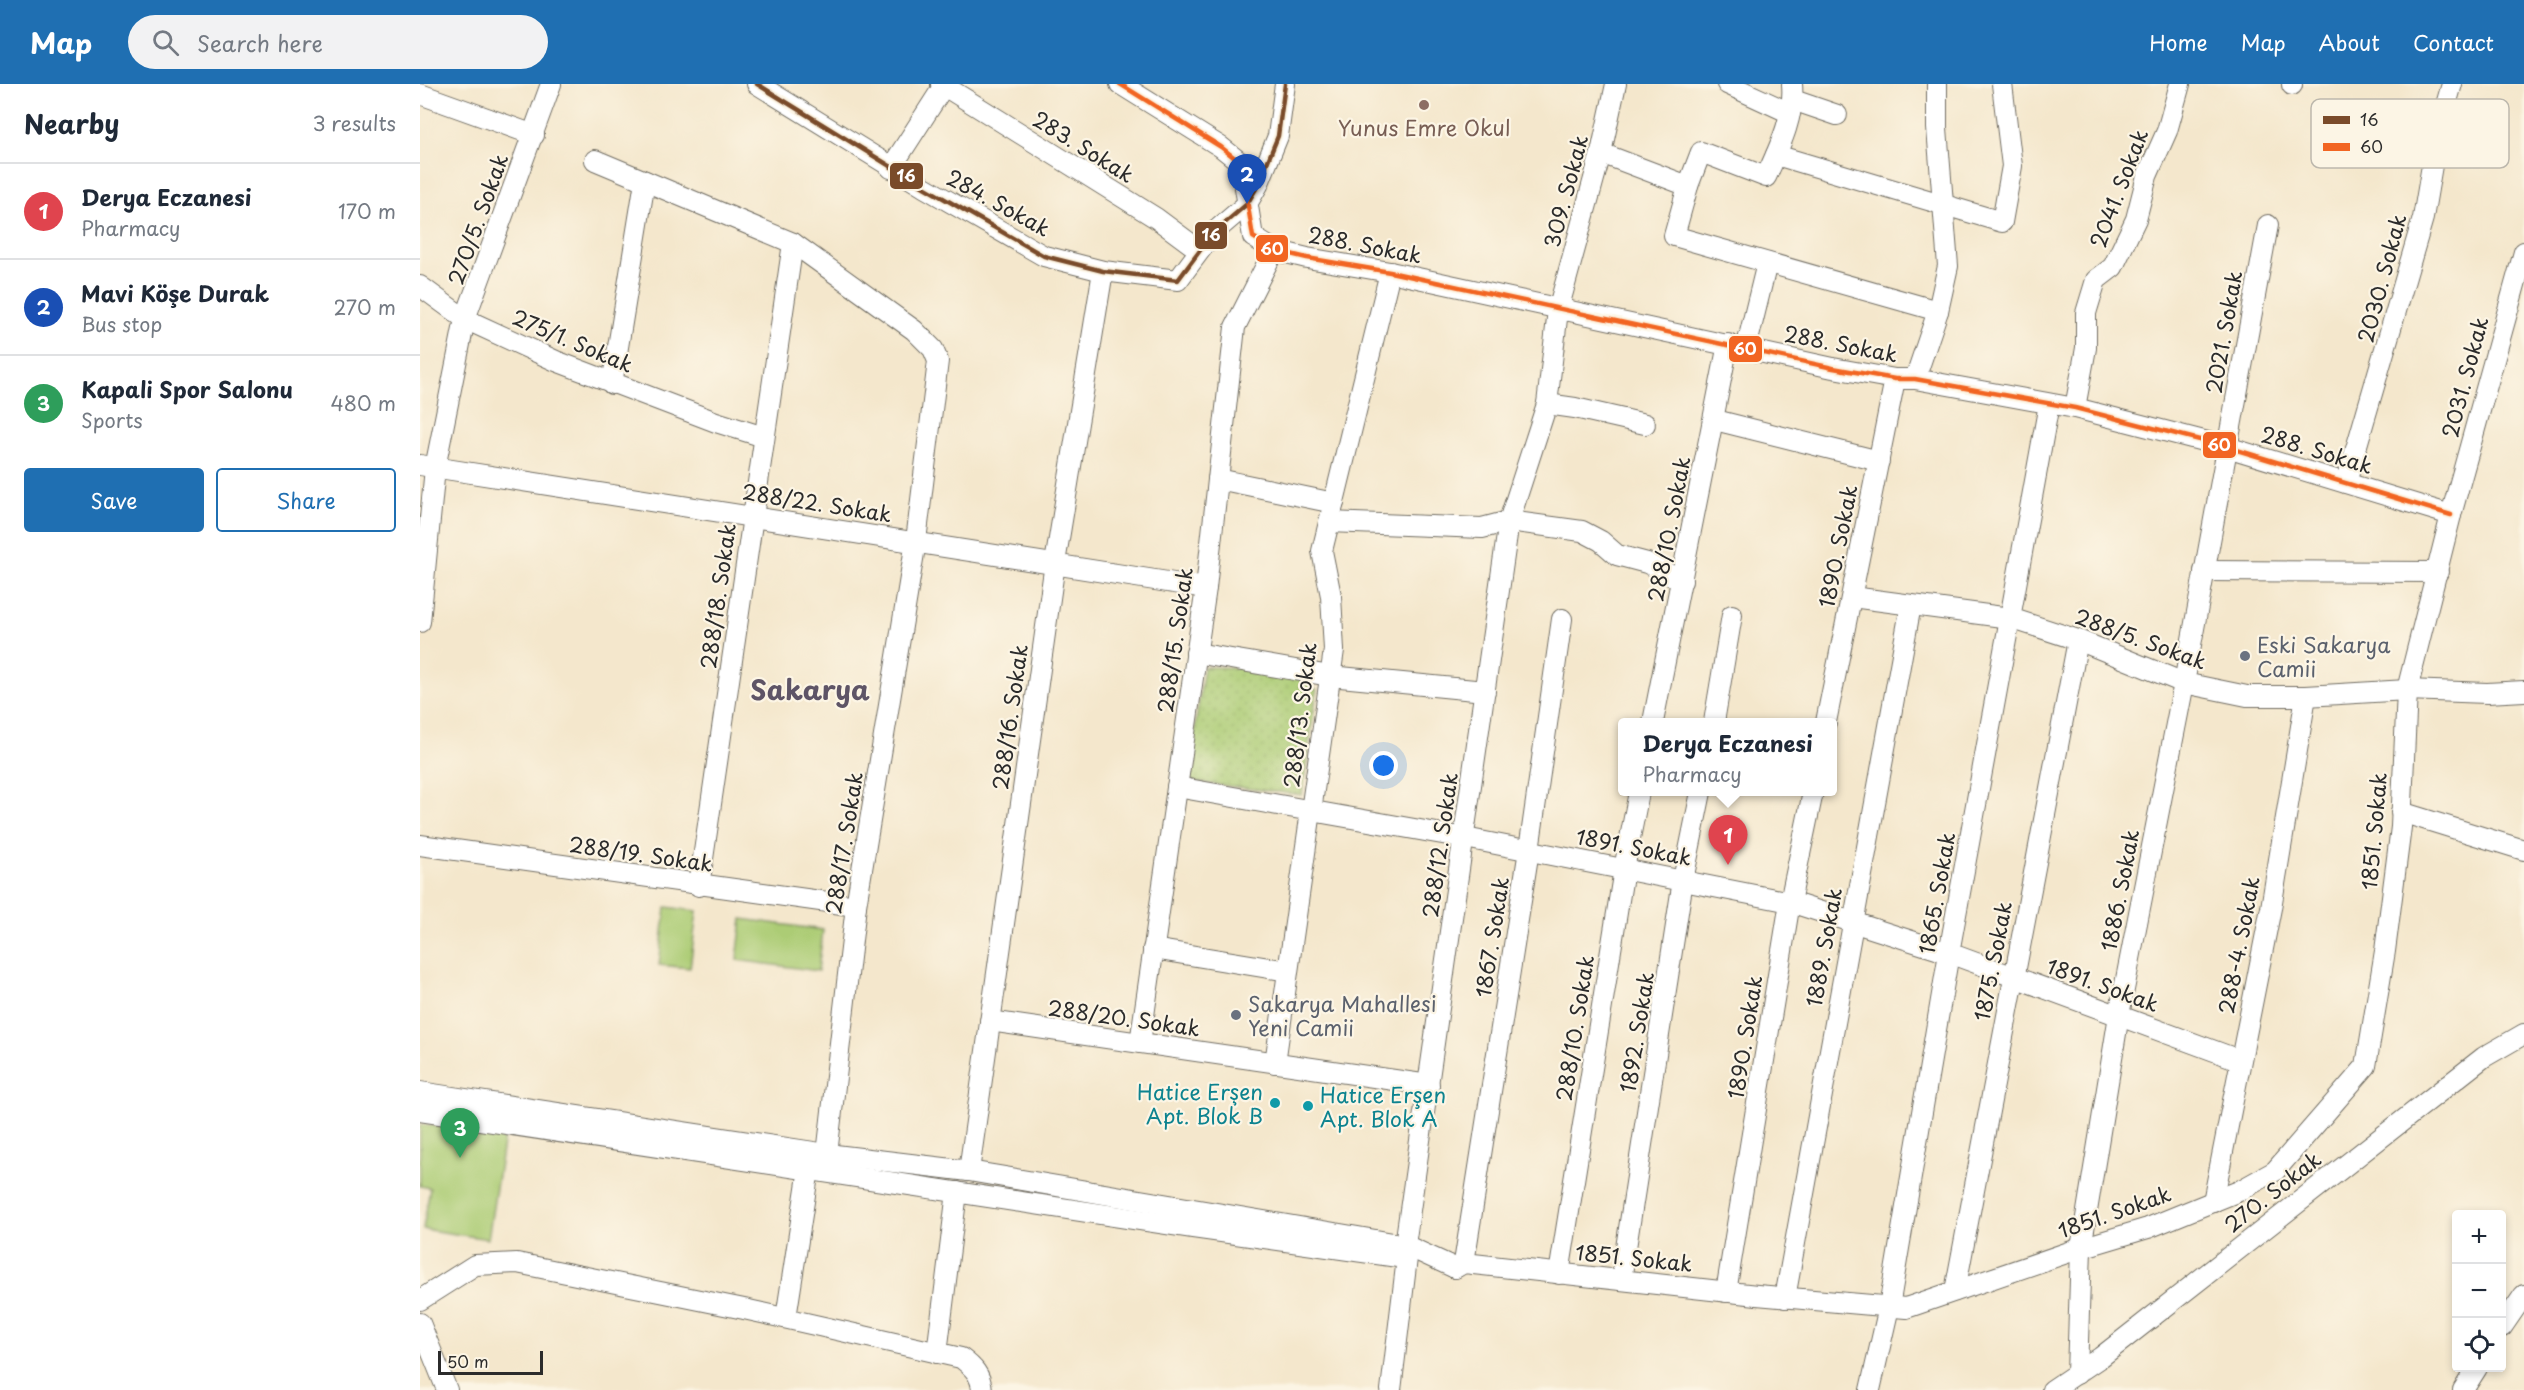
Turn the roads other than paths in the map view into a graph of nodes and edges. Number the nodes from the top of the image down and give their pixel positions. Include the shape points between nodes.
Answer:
1 (551, 84) edge
2 (757, 84) edge
3 (1120, 84) edge
4 (1285, 84) edge
5 (1616, 84) edge
6 (1727, 84) edge
7 (1938, 84) edge
8 (2002, 84) edge
9 (2180, 84) edge
10 (2452, 84) edge
11 (943, 85) edge
12 (420, 94) edge
13 (1792, 99) edge
14 (2448, 99) edge
15 (1837, 115) dead end
16 (534, 135) junction
17 (1601, 153) junction
18 (1776, 155) junction
19 (595, 160) dead end
20 (891, 168) junction
21 (2432, 168) edge
22 (645, 181) junction
23 (1688, 186) junction
24 (1247, 204) junction
25 (1943, 204) junction
26 (2268, 225) dead end
27 (793, 243) junction
28 (1202, 248) junction
29 (1274, 250) junction
30 (2524, 252) edge
31 (1767, 263) junction
32 (1103, 271) junction
33 (1390, 272) junction
34 (420, 286) edge
35 (1558, 310) junction
36 (1938, 311) junction
37 (465, 319) junction
38 (1737, 347) junction
39 (1915, 379) junction
40 (1895, 380) junction
41 (612, 384) junction
42 (1547, 404) junction
43 (2049, 404) junction
44 (2075, 408) junction
45 (1715, 420) junction
46 (1645, 424) dead end
47 (764, 437) junction
48 (2227, 447) junction
49 (1879, 461) junction
50 (428, 467) edge
51 (1218, 479) junction
52 (2346, 483) junction
53 (1332, 512) junction
54 (2451, 515) junction
55 (753, 516) junction
56 (1509, 521) junction
57 (915, 541) junction
58 (1055, 563) junction
59 (2204, 571) junction
60 (2438, 572) junction
61 (1682, 581) junction
62 (1206, 588) junction
63 (1852, 597) junction
64 (1911, 605) junction
65 (1732, 615) dead end
66 (421, 616) edge
67 (1562, 618) dead end
68 (2010, 618) junction
69 (2078, 640) junction
70 (1196, 653) junction
71 (1330, 676) junction
72 (2184, 683) junction
73 (2407, 690) junction
74 (1485, 691) junction
75 (2524, 691) edge
76 (2306, 696) junction
77 (1654, 718) edge
78 (1715, 718) edge
79 (1827, 718) edge
80 (1177, 787) junction
81 (1638, 796) edge
82 (1700, 796) edge
83 (1811, 796) edge
84 (1311, 809) junction
85 (2400, 812) junction
86 (1464, 838) junction
87 (420, 845) edge
88 (1529, 850) junction
89 (2524, 850) edge
90 (1624, 869) junction
91 (1683, 880) junction
92 (699, 886) junction
93 (1790, 902) junction
94 (856, 906) junction
95 (1852, 922) junction
96 (1153, 949) junction
97 (1949, 953) junction
98 (1288, 970) junction
99 (2014, 976) junction
100 (2119, 1016) junction
101 (990, 1022) junction
102 (2524, 1034) edge
103 (1140, 1043) junction
104 (2239, 1060) junction
105 (1275, 1063) junction
106 (1429, 1085) junction
107 (420, 1092) edge
108 (420, 1111) edge
109 (827, 1154) junction
110 (808, 1169) junction
111 (969, 1171) junction
112 (957, 1192) junction
113 (2212, 1202) junction
114 (2081, 1248) junction
115 (1406, 1251) junction
116 (1459, 1265) junction
117 (1559, 1274) junction
118 (1621, 1280) junction
119 (1955, 1291) junction
120 (1726, 1292) junction
121 (2524, 1295) edge
122 (1785, 1298) junction
123 (420, 1300) edge
124 (1889, 1307) junction
125 (786, 1318) junction
126 (2506, 1321) edge
127 (420, 1323) edge
128 (937, 1353) junction
129 (2474, 1372) edge
130 (2077, 1374) junction
131 (447, 1390) edge
132 (982, 1390) edge
133 (1391, 1390) edge
134 (1870, 1390) edge
135 (2052, 1390) edge
136 (2463, 1390) edge

1 - 16 street, 270/5. Sokak
2 - 20 street, 284. Sokak
3 - 24 street, 288. Sokak via 1241,163
4 - 24 street via 1278,136
5 - 17 street, 309. Sokak
6 - 13 street
7 - 25 street
8 - 25 street via 2012,166 2002,222
9 - 44 street, 2041. Sokak via 2136,219 2113,267 2096,279 2086,313 2086,348
10 - 14 street, 2030. Sokak
11 - 20 street
11 - 28 street, 283. Sokak
12 - 16 street
13 - 15 street
13 - 18 street
16 - 37 street, 270/5. Sokak
17 - 23 street
17 - 35 street, 309. Sokak
18 - 23 street via 1766,177 1701,152
18 - 25 street
19 - 22 street, 288/17. Sokak
20 - 32 street, 284. Sokak via 1044,256
21 - 52 street, 2030. Sokak via 2423,218
22 - 27 street, 288/17. Sokak
22 - 41 street
23 - 31 street via 1674,236
24 - 28 street, 284. Sokak via 1213,233
24 - 29 street, 288. Sokak via 1253,237
25 - 36 street via 1948,266
26 - 48 street, 2021. Sokak
27 - 47 street, 288/18. Sokak
27 - 57 street, 288/17. Sokak via 914,330 933,349 938,361
28 - 32 street, 284. Sokak via 1178,280
29 - 33 street, 288. Sokak
29 - 51 street, 288/15. Sokak via 1235,327
30 - 54 street, 2031. Sokak
31 - 36 street
31 - 38 street, 288/10. Sokak
32 - 58 street, 288/16. Sokak
33 - 35 street, 288. Sokak
33 - 53 street, 288/13. Sokak
34 - 37 street, 275/1. Sokak
35 - 38 street, 288. Sokak
35 - 42 street, 288/12. Sokak
36 - 39 street
37 - 41 street, 275/1. Sokak
37 - 50 street, 270/5. Sokak
38 - 40 street, 288. Sokak
38 - 45 street, 288/10. Sokak
39 - 40 street, 288. Sokak
39 - 43 street, 288. Sokak
40 - 49 street, 1890. Sokak
41 - 47 street, 275/1. Sokak
42 - 46 street
42 - 56 street, 288/12. Sokak
43 - 44 street, 288. Sokak
43 - 68 street, 1865. Sokak
44 - 48 street, 288. Sokak
45 - 49 street
45 - 61 street, 288/10. Sokak
47 - 55 street, 288/18. Sokak
48 - 52 street, 288. Sokak
48 - 59 street, 2021. Sokak
49 - 63 street, 1890. Sokak
50 - 55 street, 288/22. Sokak
50 - 66 street, 270/5. Sokak
51 - 53 street
51 - 62 street, 288/15. Sokak
52 - 54 street, 288. Sokak
53 - 56 street via 1482,528
53 - 71 street, 288/13. Sokak via 1322,551 1332,607 1334,650
54 - 60 street, 2031. Sokak
55 - 57 street, 288/22. Sokak
55 - 92 street, 288/18. Sokak
56 - 61 street via 1582,531 1617,555 1647,563
56 - 74 street, 288/12. Sokak
57 - 58 street, 288/22. Sokak
57 - 94 street, 288/17. Sokak
58 - 62 street, 288/22. Sokak
58 - 101 street, 288/16. Sokak
59 - 60 street
59 - 72 street, 1886. Sokak
60 - 73 street, 1851. Sokak
61 - 77 street, 288/10. Sokak
62 - 70 street, 288/15. Sokak
63 - 64 street, 288/5. Sokak
63 - 79 street, 1890. Sokak
64 - 68 street, 288/5. Sokak
64 - 95 street, 1889. Sokak
65 - 78 street
67 - 88 street, 1867. Sokak
68 - 69 street, 288/5. Sokak
68 - 97 street, 1865. Sokak
69 - 72 street, 288/5. Sokak
69 - 99 street, 1875. Sokak
70 - 71 street
70 - 80 street, 288/15. Sokak
71 - 74 street
71 - 84 street, 288/13. Sokak
72 - 76 street, 288/5. Sokak via 2247,696
72 - 100 street, 1886. Sokak
73 - 75 street, 288/5. Sokak
73 - 76 street, 288/5. Sokak
73 - 85 street, 1851. Sokak
74 - 86 street, 288/12. Sokak
76 - 104 street, 288-4. Sokak via 2271,908
80 - 84 street, 1891. Sokak
80 - 96 street, 288/15. Sokak
81 - 90 street, 288/10. Sokak
82 - 91 street, 1892. Sokak
83 - 93 street, 1890. Sokak
84 - 86 street, 1891. Sokak
84 - 98 street, 288/13. Sokak
85 - 89 street
85 - 113 street, 1851. Sokak via 2385,951 2366,1066 2275,1171
86 - 88 street, 1891. Sokak
86 - 106 street, 288/12. Sokak
87 - 92 street, 288/19. Sokak
88 - 90 street, 1891. Sokak
88 - 116 street, 1867. Sokak
90 - 91 street, 1891. Sokak
90 - 117 street, 288/10. Sokak
91 - 93 street, 1891. Sokak
91 - 118 street, 1892. Sokak
92 - 94 street, 288/19. Sokak
93 - 95 street, 1891. Sokak
93 - 120 street, 1890. Sokak
94 - 109 street, 288/17. Sokak
95 - 97 street, 1891. Sokak
95 - 122 street, 1889. Sokak
96 - 98 street
96 - 103 street, 288/15. Sokak
97 - 99 street, 1891. Sokak
97 - 124 street, 1865. Sokak
98 - 105 street, 288/13. Sokak
99 - 100 street, 1891. Sokak
99 - 119 street, 1875. Sokak
100 - 104 street, 1891. Sokak
100 - 114 street, 1886. Sokak
101 - 103 street, 288/20. Sokak
101 - 111 street, 288/16. Sokak
102 - 130 street, 270. Sokak via 2475,1064
103 - 105 street, 288/20. Sokak
104 - 113 street, 288-4. Sokak
105 - 106 street, 288/20. Sokak
106 - 115 street, 288/12. Sokak
107 - 109 street
108 - 110 street
109 - 111 street
110 - 112 street
110 - 125 street
111 - 115 street
112 - 115 street
112 - 128 street
113 - 114 street, 1851. Sokak via 2148,1228
114 - 119 street, 1851. Sokak
114 - 130 street, 1886. Sokak
115 - 116 street, 1851. Sokak
115 - 133 street, 288/12. Sokak
116 - 117 street, 1851. Sokak
117 - 118 street, 1851. Sokak
118 - 120 street, 1851. Sokak
119 - 124 street, 1851. Sokak via 1906,1308
120 - 122 street, 1851. Sokak
121 - 126 street
122 - 124 street, 1851. Sokak
123 - 125 street via 475,1265 517,1263
124 - 134 street, 1865. Sokak
125 - 128 street
127 - 131 street
128 - 132 street via 962,1358 974,1367
129 - 136 street
130 - 135 street, 270. Sokak

